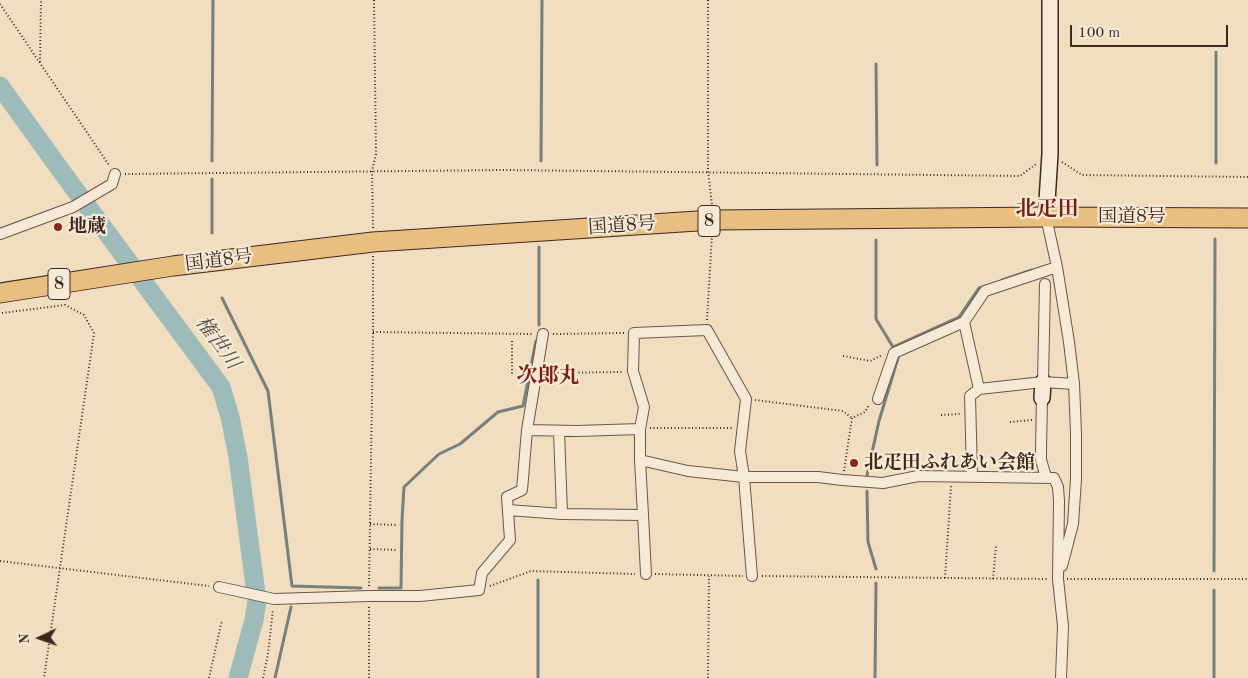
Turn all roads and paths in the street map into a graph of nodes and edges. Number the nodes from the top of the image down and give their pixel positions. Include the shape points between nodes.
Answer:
1 (41, 0) edge
2 (374, 0) edge
3 (708, 0) edge
4 (1050, 0) edge
5 (0, 4) edge
6 (40, 62) junction
7 (1050, 154) junction
8 (372, 171) junction
9 (708, 171) junction
10 (115, 174) junction
11 (1248, 177) edge
12 (1046, 217) junction
13 (1248, 218) edge
14 (713, 220) junction
15 (0, 234) edge
16 (1057, 267) junction
17 (1045, 284) dead end
18 (0, 293) edge
19 (2, 313) dead end
20 (964, 322) junction
21 (707, 330) junction
22 (634, 333) junction
23 (543, 334) junction
24 (512, 341) dead end
25 (888, 352) dead end
26 (843, 356) dead end
27 (512, 359) junction
28 (516, 359) dead end
29 (633, 372) junction
30 (537, 373) junction
31 (512, 374) dead end
32 (1074, 384) junction
33 (979, 389) junction
34 (1042, 390) junction
35 (746, 400) junction
36 (878, 400) joint
37 (971, 414) junction
38 (941, 415) dead end
39 (852, 418) junction
40 (1039, 419) dead end
41 (1010, 422) dead end
42 (640, 428) junction
43 (743, 428) junction
44 (527, 430) junction
45 (559, 431) junction
46 (640, 460) junction
47 (952, 476) junction
48 (972, 476) junction
49 (744, 477) junction
50 (1050, 477) junction
51 (1076, 479) junction
52 (842, 480) junction
53 (508, 510) junction
54 (562, 514) junction
55 (643, 515) junction
56 (370, 524) junction
57 (397, 525) dead end
58 (996, 546) dead end
59 (370, 549) junction
60 (398, 550) dead end
61 (0, 560) edge
62 (59, 567) junction
63 (646, 574) junction
64 (709, 576) junction
65 (752, 576) junction
66 (945, 578) junction
67 (993, 579) junction
68 (1058, 579) junction
69 (1248, 579) edge
70 (218, 587) joint
71 (478, 590) junction
72 (369, 596) junction
73 (274, 599) junction
74 (222, 620) dead end
75 (44, 678) edge
76 (209, 678) edge
77 (262, 678) edge
78 (369, 678) edge
79 (708, 678) edge
80 (1061, 678) edge

1 - 6 path
2 - 8 path via 376,154
3 - 9 path
4 - 7 street
5 - 6 path
6 - 10 path
7 - 9 path via 1020,176
7 - 11 path via 1082,175
7 - 12 street
8 - 9 path
8 - 10 path
9 - 14 path
10 - 15 street via 112,184 73,207
12 - 13 highway, 国道8号 / 8
12 - 14 highway, 国道8号 / 8
12 - 16 street
14 - 18 highway, 国道8号 / 8 via 373,242 173,266
14 - 21 path
16 - 20 street via 984,291
16 - 32 street
17 - 34 street
19 - 62 path via 65,304 84,315 94,333
20 - 33 street
20 - 36 street via 894,353
21 - 22 street
21 - 35 street
22 - 23 path
22 - 29 street
23 - 30 street
23 - 56 path via 374,332
24 - 27 path
25 - 26 path via 870,361
27 - 28 path
27 - 31 path
29 - 30 path
29 - 42 street via 644,407
30 - 44 street
32 - 34 street
32 - 51 street
33 - 34 street
33 - 37 street via 970,396
34 - 50 street via 1041,460
35 - 39 path via 843,411
35 - 43 street
36 - 39 path
37 - 38 path
37 - 48 street
39 - 52 path
40 - 41 path
42 - 43 path
42 - 45 street
42 - 46 street
43 - 49 street via 740,452
44 - 45 street
44 - 53 street via 522,490 508,497
45 - 54 street
46 - 49 street via 688,471
46 - 55 street
47 - 48 street
47 - 52 street via 918,476 882,483
47 - 66 path
48 - 50 street
49 - 52 street
49 - 65 street
50 - 51 street
50 - 68 street via 1058,487
51 - 68 street via 1073,524
53 - 54 street
53 - 71 street via 510,540 482,573
54 - 55 street
55 - 63 street
56 - 57 path
56 - 59 path
58 - 67 path
59 - 60 path
59 - 72 path
61 - 62 path
62 - 70 path
62 - 75 path
63 - 64 path
63 - 71 path via 531,571
64 - 65 path
64 - 79 path
65 - 66 path
66 - 67 path
67 - 68 path
68 - 69 path
68 - 80 street via 1063,626
70 - 73 street
71 - 72 street via 420,596
72 - 73 street
72 - 78 path
73 - 77 path
74 - 76 path

